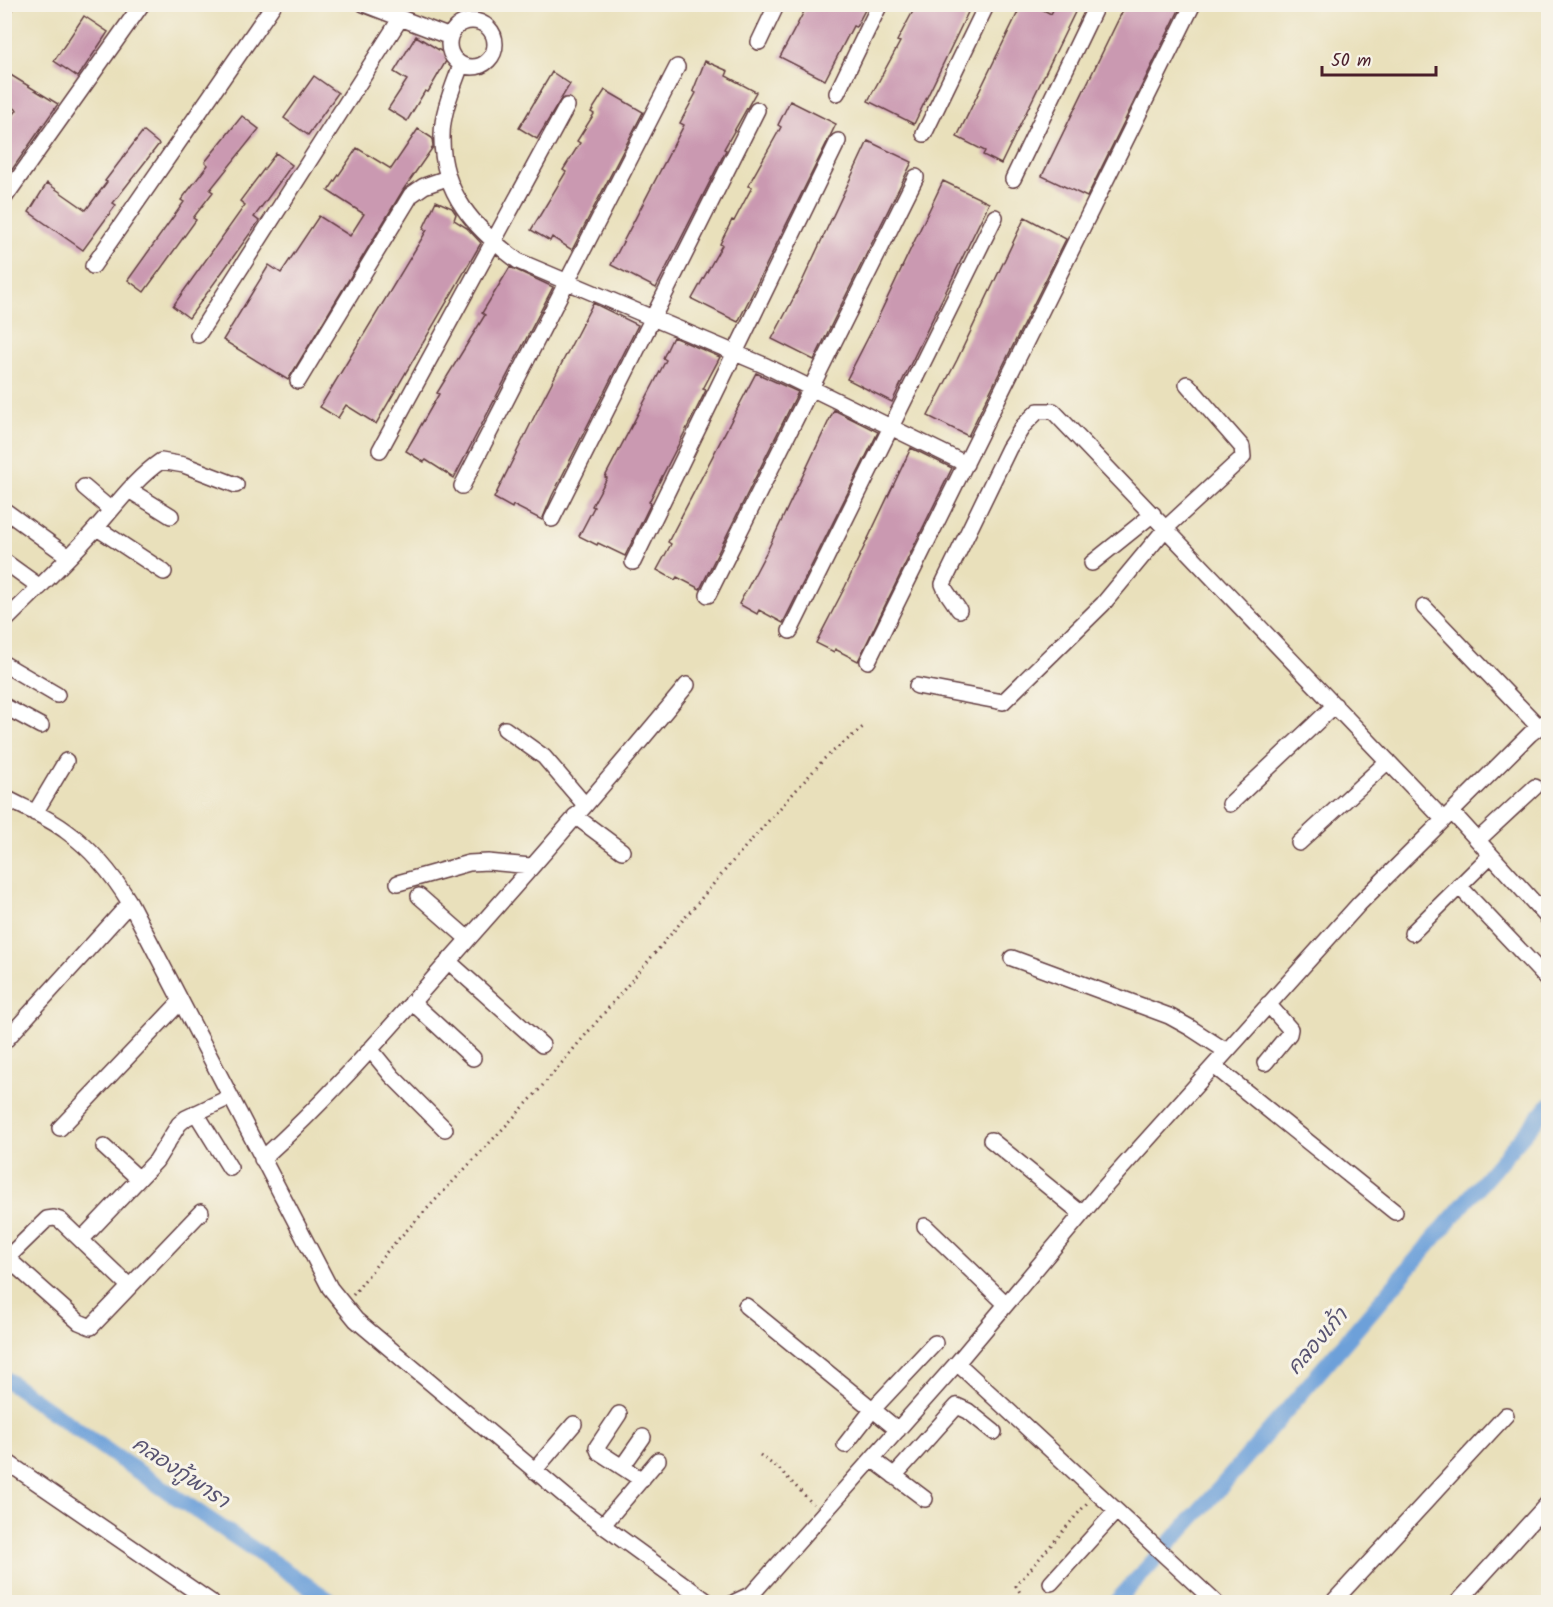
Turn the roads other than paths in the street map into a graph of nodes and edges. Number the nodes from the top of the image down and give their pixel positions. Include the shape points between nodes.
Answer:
1 (142, 4) edge
2 (274, 4) edge
3 (364, 4) edge
4 (777, 4) edge
5 (880, 4) edge
6 (987, 4) edge
7 (1097, 4) edge
8 (1192, 4) edge
9 (400, 19) junction
10 (450, 36) junction
11 (759, 42) dead end
12 (460, 65) junction
13 (677, 67) dead end
14 (837, 93) dead end
15 (567, 106) dead end
16 (758, 110) dead end
17 (924, 134) dead end
18 (838, 141) dead end
19 (916, 177) dead end
20 (447, 178) junction
21 (1013, 179) dead end
22 (5, 197) edge
23 (995, 217) dead end
24 (494, 241) junction
25 (93, 266) dead end
26 (567, 282) junction
27 (653, 318) junction
28 (198, 335) dead end
29 (735, 353) junction
30 (298, 381) dead end
31 (1187, 384) dead end
32 (811, 388) junction
33 (891, 427) junction
34 (380, 450) dead end
35 (966, 464) junction
36 (236, 485) dead end
37 (462, 486) dead end
38 (84, 488) dead end
39 (129, 490) junction
40 (4, 510) edge
41 (111, 510) junction
42 (1153, 514) junction
43 (171, 516) dead end
44 (552, 519) dead end
45 (97, 528) junction
46 (1166, 528) junction
47 (69, 557) junction
48 (4, 561) edge
49 (633, 562) dead end
50 (1092, 563) dead end
51 (164, 572) dead end
52 (40, 587) junction
53 (708, 595) dead end
54 (1424, 606) dead end
55 (959, 610) dead end
56 (7, 616) edge
57 (790, 631) dead end
58 (868, 661) dead end
59 (4, 664) edge
60 (687, 685) dead end
61 (917, 686) dead end
62 (57, 695) dead end
63 (1335, 705) junction
64 (4, 706) edge
65 (1544, 724) edge
66 (41, 726) dead end
67 (505, 729) dead end
68 (66, 761) dead end
69 (1388, 761) junction
70 (1535, 787) dead end
71 (4, 797) edge
72 (1230, 804) dead end
73 (580, 811) junction
74 (34, 813) junction
75 (1448, 816) junction
76 (1478, 840) junction
77 (1299, 843) dead end
78 (622, 851) dead end
79 (1491, 855) junction
80 (531, 866) junction
81 (398, 883) dead end
82 (1459, 886) junction
83 (419, 896) dead end
84 (130, 903) junction
85 (1548, 918) edge
86 (1412, 933) dead end
87 (468, 939) junction
88 (1012, 958) dead end
89 (448, 961) junction
90 (1548, 980) edge
91 (181, 1001) junction
92 (412, 1002) junction
93 (1268, 1004) junction
94 (4, 1042) edge
95 (542, 1045) dead end
96 (370, 1049) junction
97 (1226, 1051) junction
98 (473, 1058) dead end
99 (1266, 1063) dead end
100 (1214, 1066) junction
101 (230, 1097) junction
102 (196, 1113) junction
103 (60, 1128) dead end
104 (445, 1129) dead end
105 (991, 1140) dead end
106 (104, 1147) dead end
107 (262, 1159) junction
108 (230, 1168) dead end
109 (139, 1179) junction
110 (201, 1212) dead end
111 (1395, 1212) dead end
112 (1082, 1214) junction
113 (925, 1226) dead end
114 (81, 1240) junction
115 (6, 1260) edge
116 (129, 1286) junction
117 (1006, 1304) junction
118 (746, 1306) dead end
119 (935, 1343) dead end
120 (957, 1363) junction
121 (873, 1409) junction
122 (619, 1414) dead end
123 (1506, 1415) dead end
124 (574, 1424) dead end
125 (898, 1430) junction
126 (994, 1432) dead end
127 (643, 1437) dead end
128 (845, 1445) dead end
129 (872, 1459) junction
130 (4, 1460) edge
131 (658, 1460) dead end
132 (622, 1467) junction
133 (534, 1471) junction
134 (894, 1476) junction
135 (642, 1480) junction
136 (925, 1499) dead end
137 (1548, 1503) edge
138 (1116, 1511) junction
139 (602, 1526) junction
140 (1051, 1583) dead end
141 (702, 1600) edge
142 (212, 1602) edge
143 (740, 1602) edge
144 (1215, 1602) edge
145 (1333, 1602) edge
146 (1458, 1602) edge

1 - 22 street
2 - 25 street
3 - 9 street
4 - 11 street
5 - 14 street
6 - 17 street
7 - 21 street
8 - 35 street
9 - 10 street
9 - 28 street
10 - 12 street via 450,52
10 - 12 street via 459,25 473,21 487,26 495,38 494,52 484,65
12 - 20 street via 441,135
13 - 26 street
15 - 24 street
16 - 27 street
18 - 29 street
19 - 32 street
20 - 24 street via 473,221
20 - 30 street via 411,195
23 - 33 street
24 - 26 street via 518,261
24 - 34 street
26 - 27 street
26 - 37 street
27 - 29 street
27 - 44 street
29 - 32 street
29 - 49 street
31 - 46 street via 1242,447 1243,457
32 - 33 street
32 - 53 street
33 - 35 street
33 - 57 street
35 - 58 street
36 - 39 street via 184,465 161,461
38 - 41 street
39 - 41 street
39 - 43 street
40 - 47 street
41 - 45 street
42 - 46 street
42 - 50 street
42 - 55 street via 1053,411 1038,411 1009,448 943,584
45 - 47 street
45 - 51 street
46 - 61 street via 1103,604 1003,702
46 - 63 street
47 - 52 street
48 - 52 street
52 - 56 street
54 - 65 street
59 - 62 street
60 - 73 street
63 - 69 street
63 - 72 street
64 - 66 street
65 - 75 street
67 - 73 street via 544,757
68 - 74 street
69 - 75 street
69 - 77 street
70 - 76 street
71 - 74 street
73 - 78 street
73 - 80 street
74 - 84 street via 65,830 95,855
75 - 76 street
75 - 93 street via 1359,904
76 - 79 street
79 - 82 street
79 - 85 street
80 - 81 street via 469,863
80 - 87 street
82 - 86 street
82 - 90 street
83 - 87 street
84 - 91 street
84 - 94 street
87 - 89 street
88 - 97 street via 1168,1016
89 - 92 street
89 - 95 street
91 - 101 street
91 - 103 street
92 - 96 street
92 - 98 street
93 - 97 street
93 - 99 street via 1290,1029
96 - 104 street
96 - 107 street
97 - 100 street
100 - 111 street
100 - 112 street
101 - 102 street
101 - 107 street
102 - 108 street
102 - 109 street via 179,1124 164,1150
105 - 112 street
106 - 109 street
107 - 133 street via 330,1288 356,1320
109 - 114 street
110 - 116 street
112 - 117 street
113 - 117 street
114 - 115 street via 60,1220 47,1219
114 - 116 street
115 - 116 street via 86,1326 91,1327
117 - 120 street
118 - 121 street
119 - 121 street
120 - 125 street
120 - 138 street
121 - 125 street
121 - 128 street
122 - 132 street via 597,1447
123 - 145 street
124 - 133 street
125 - 129 street
126 - 134 street via 957,1406
127 - 132 street
129 - 134 street
129 - 143 street via 752,1594
130 - 142 street
131 - 135 street
132 - 135 street
133 - 139 street
134 - 136 street
135 - 139 street
137 - 146 street
138 - 140 street
138 - 144 street
139 - 141 street

